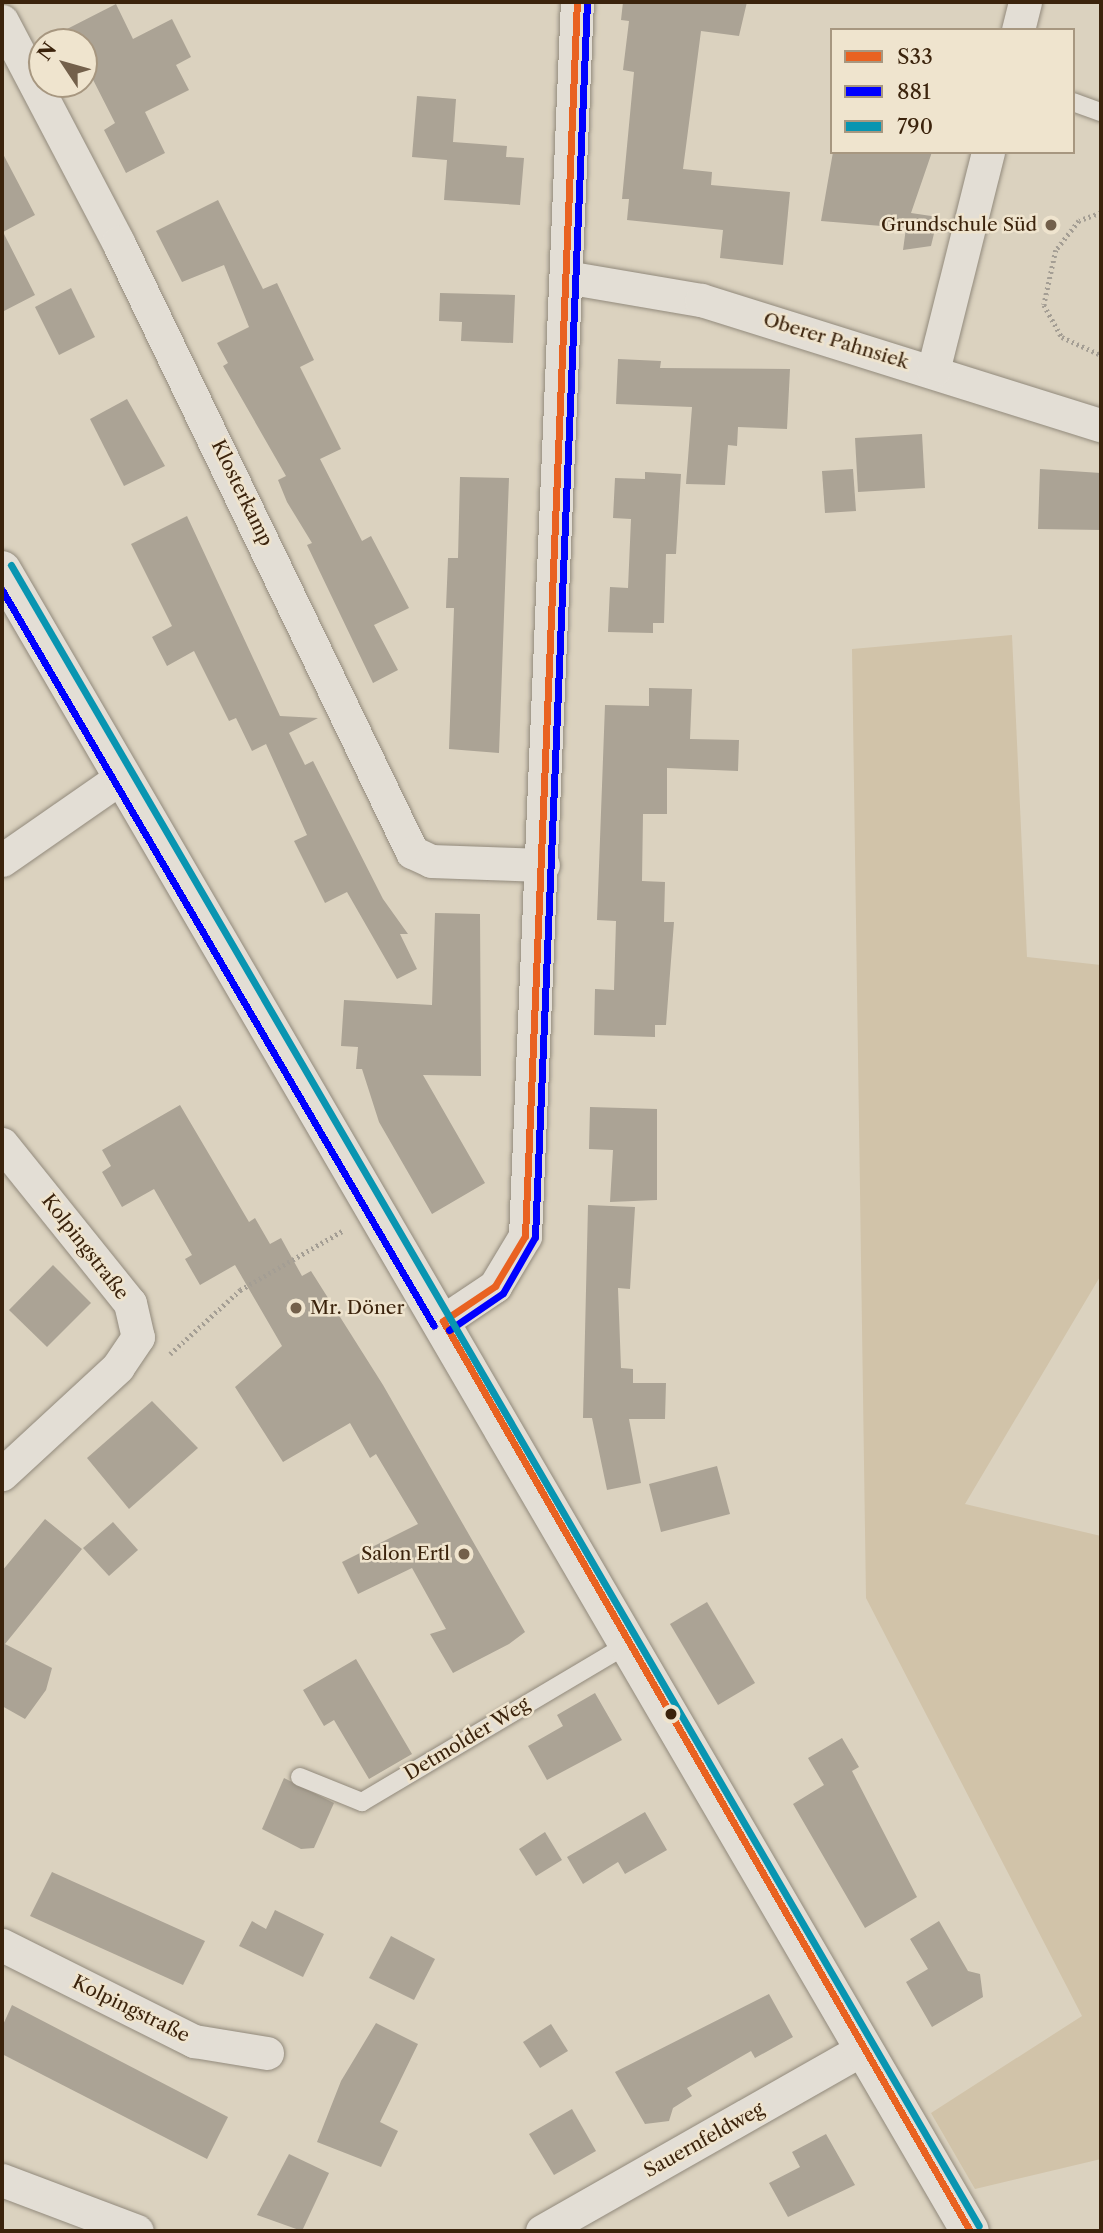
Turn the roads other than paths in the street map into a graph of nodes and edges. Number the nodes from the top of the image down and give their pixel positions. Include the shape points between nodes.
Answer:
1 (23, 2) edge
2 (577, 2) edge
3 (1026, 2) edge
4 (2, 12) edge
5 (2, 20) edge
6 (1019, 28) edge
7 (1075, 104) edge
8 (1101, 113) edge
9 (987, 154) edge
10 (566, 277) junction
11 (933, 371) junction
12 (1101, 425) edge
13 (2, 570) edge
14 (123, 776) junction
15 (2, 860) edge
16 (543, 864) junction
17 (2, 1144) edge
18 (443, 1321) junction
19 (2, 1474) edge
20 (631, 1643) junction
21 (300, 1777) dead end
22 (2, 1945) edge
23 (864, 2048) junction
24 (267, 2053) dead end
25 (2, 2180) edge
26 (137, 2231) edge
27 (542, 2231) edge
28 (970, 2231) edge

1 - 4 street
2 - 10 street
3 - 6 street
5 - 16 street, Klosterkamp via 124,255 412,852 431,860
7 - 8 lane
9 - 11 street
10 - 11 street, Oberer Pahnsiek via 612,280 701,300
10 - 16 street
11 - 12 street, Oberer Pahnsiek
13 - 14 street
14 - 15 street
14 - 18 street
16 - 18 street via 526,1236 495,1286
17 - 19 street, Kolpingstraße via 130,1303 138,1337 118,1367
18 - 20 street
20 - 21 lane, Detmolder Weg via 362,1802
20 - 23 street
22 - 24 street, Kolpingstraße via 194,2040
23 - 27 street, Sauernfeldweg
23 - 28 street
25 - 26 street

